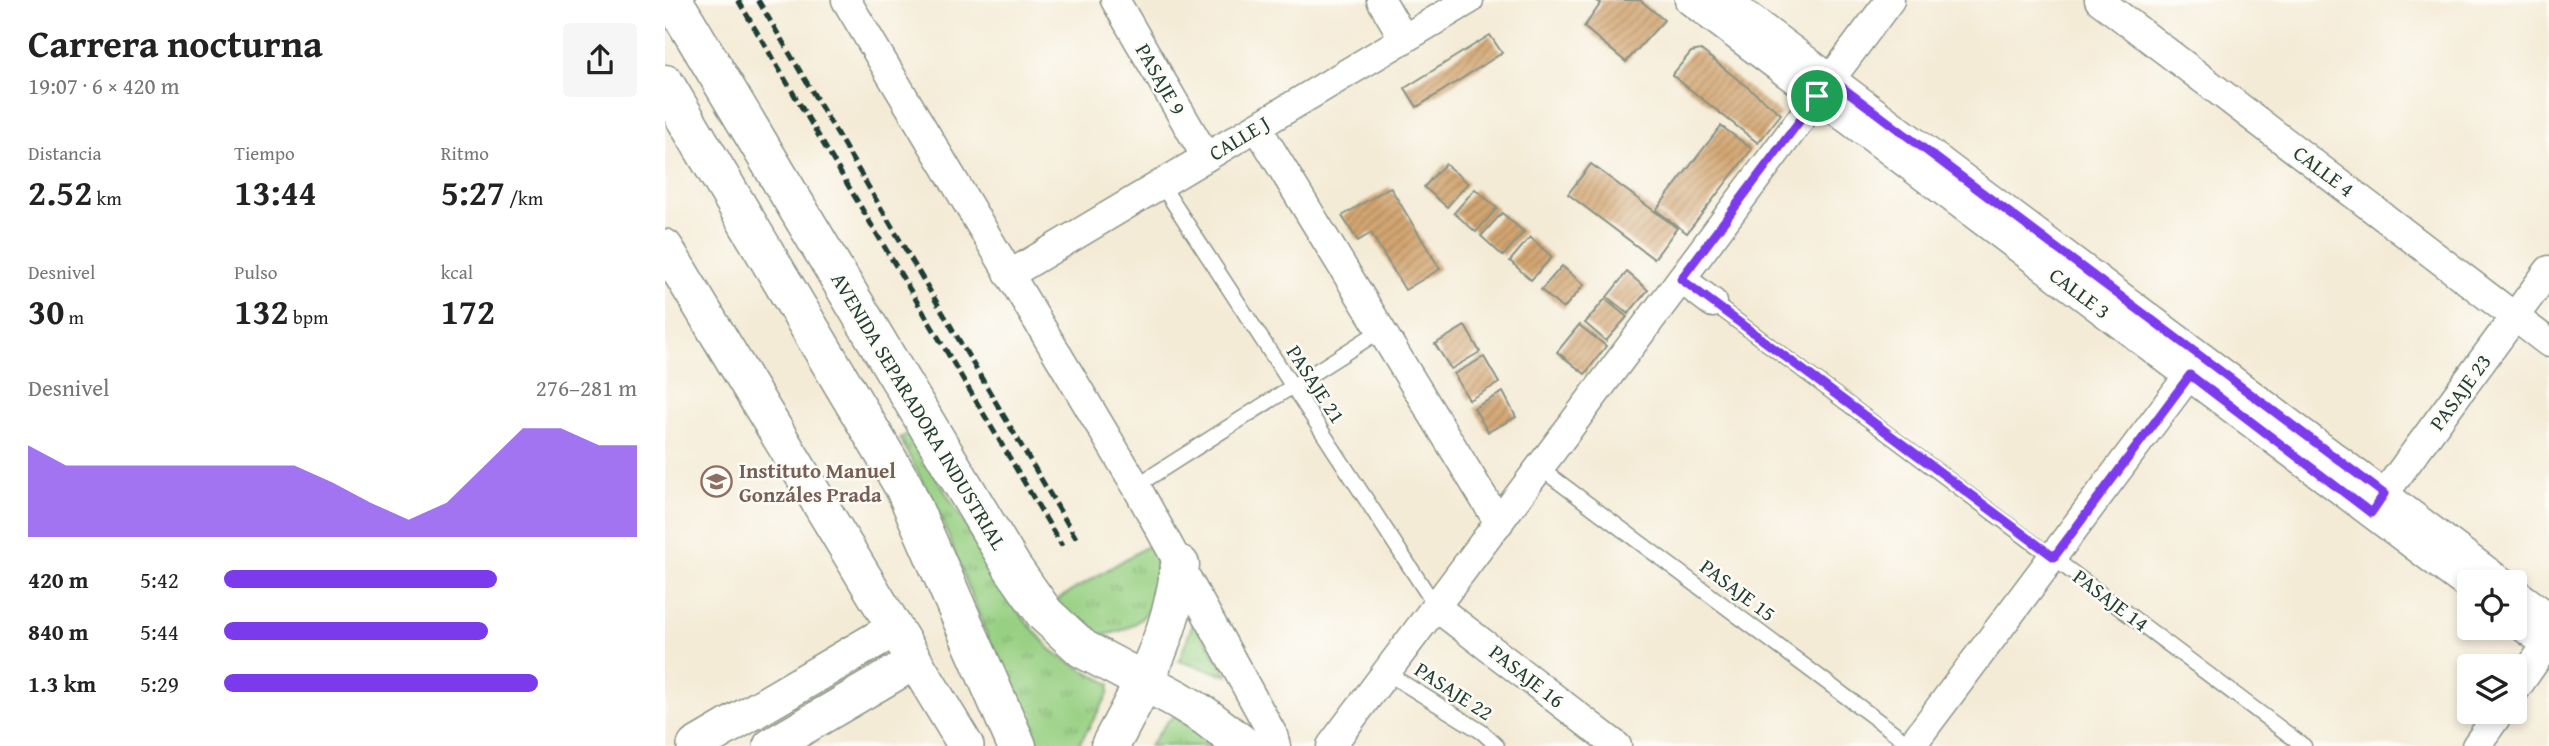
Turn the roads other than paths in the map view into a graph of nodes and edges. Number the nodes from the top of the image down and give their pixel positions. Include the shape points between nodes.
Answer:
1 (673, 0) edge
2 (846, 0) edge
3 (1115, 0) edge
4 (1381, 0) edge
5 (1469, 0) edge
6 (1689, 0) edge
7 (1726, 0) edge
8 (1890, 0) edge
9 (2099, 0) edge
10 (1403, 39) junction
11 (665, 83) edge
12 (1824, 87) junction
13 (1257, 127) junction
14 (1206, 157) junction
15 (1161, 184) junction
16 (665, 247) edge
17 (2549, 271) edge
18 (1009, 275) junction
19 (1681, 279) junction
20 (1713, 303) joint
21 (2515, 317) junction
22 (1381, 330) junction
23 (2549, 343) edge
24 (2197, 366) junction
25 (1292, 387) junction
26 (1540, 468) junction
27 (1136, 486) junction
28 (2377, 503) junction
29 (1499, 523) junction
30 (2054, 557) junction
31 (1180, 565) junction
32 (2483, 570) edge
33 (2457, 576) edge
34 (2527, 601) edge
35 (1436, 607) junction
36 (2549, 617) edge
37 (894, 629) junction
38 (2527, 629) edge
39 (2548, 644) edge
40 (914, 662) junction
41 (1387, 673) junction
42 (2527, 673) edge
43 (1144, 682) junction
44 (2492, 724) edge
45 (695, 746) edge
46 (771, 746) edge
47 (966, 746) edge
48 (1017, 746) edge
49 (1110, 746) edge
50 (1244, 746) edge
51 (1276, 746) edge
52 (1331, 746) edge
53 (1497, 746) edge
54 (1617, 746) edge
55 (1911, 746) edge
56 (2304, 746) edge
57 (2476, 746) edge

1 - 43 main road, AVENIDA SEPARADORA INDUSTRIAL via 1012,567 1045,614 1083,649
2 - 18 street
3 - 14 street, PASAJE 9
4 - 10 street
5 - 10 street, CALLE J
6 - 12 street, CALLE 3
7 - 12 street, CALLE 3
8 - 12 street
9 - 21 street, CALLE 4
10 - 13 street, CALLE J
11 - 48 main road via 904,487
12 - 19 street
12 - 24 street, CALLE 3
13 - 14 street, CALLE J
13 - 22 street
14 - 15 street, CALLE J
15 - 18 street, CALLE J
15 - 25 lane, PASAJE 21
16 - 37 street
17 - 21 street, PASAJE 23
18 - 27 street
19 - 20 street, PASAJE 14
19 - 26 street
20 - 30 lane, PASAJE 14
21 - 23 street, CALLE 4
21 - 28 street, PASAJE 23
22 - 25 lane
22 - 29 street
24 - 28 street, CALLE 3
24 - 30 street
25 - 27 lane
25 - 35 lane, PASAJE 21
26 - 29 street
26 - 55 lane, PASAJE 15
27 - 31 street
28 - 32 street, CALLE 3
28 - 33 street, CALLE 3
29 - 35 street
30 - 55 street
30 - 56 lane, PASAJE 14
31 - 43 main road via 1169,625
31 - 51 street
34 - 36 street
35 - 41 street
35 - 54 street, PASAJE 16
37 - 40 street
37 - 45 street
38 - 39 street
39 - 42 street
40 - 46 street
40 - 47 street
41 - 52 street
41 - 53 lane, PASAJE 22
43 - 49 main road
43 - 50 main road, AVENIDA SEPARADORA INDUSTRIAL via 1205,716
44 - 57 street

